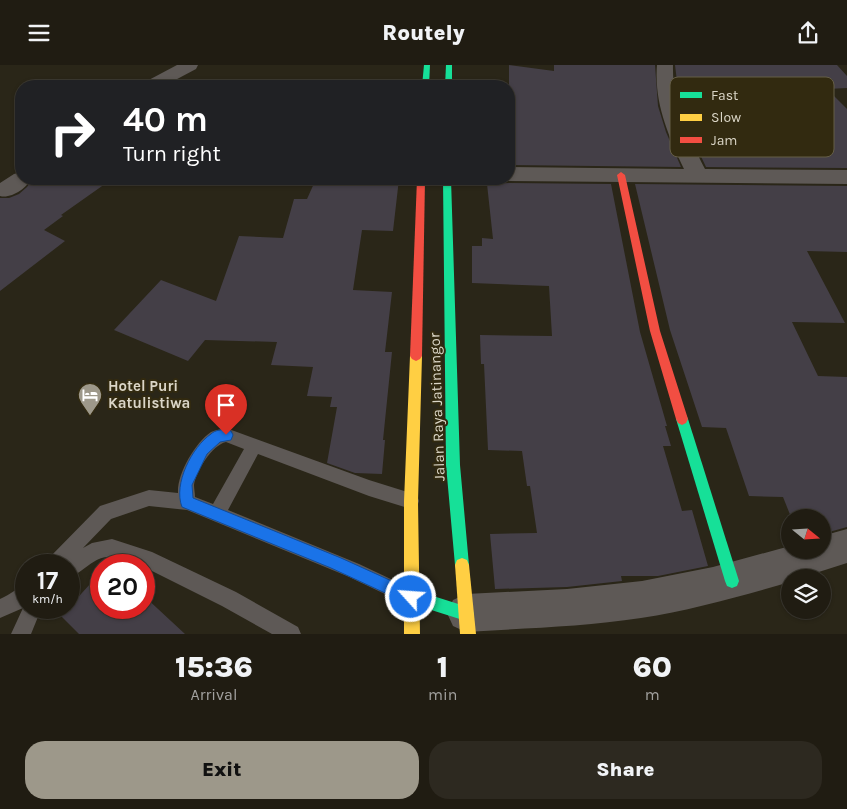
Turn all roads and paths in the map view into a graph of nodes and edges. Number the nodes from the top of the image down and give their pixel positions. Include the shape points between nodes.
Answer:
1 (190, 65) edge
2 (427, 65) edge
3 (449, 65) edge
4 (665, 65) edge
5 (162, 80) edge
6 (426, 80) edge
7 (449, 80) edge
8 (670, 113) edge
9 (689, 157) edge
10 (515, 174) edge
11 (621, 175) junction
12 (698, 176) junction
13 (847, 177) edge
14 (421, 185) edge
15 (447, 185) edge
16 (253, 447) junction
17 (411, 501) junction
18 (187, 502) junction
19 (218, 513) junction
20 (847, 546) edge
21 (65, 554) edge
22 (80, 561) edge
23 (732, 581) junction
24 (411, 597) junction
25 (15, 602) edge
26 (0, 609) edge
27 (28, 619) edge
28 (467, 623) edge
29 (21, 634) edge
30 (291, 634) edge
31 (412, 634) edge

1 - 5 street
2 - 6 main road
3 - 7 main road
4 - 8 street via 665,100
9 - 12 street
10 - 11 street
11 - 12 street
11 - 23 main road via 655,331
12 - 13 street
14 - 17 main road, Jalan Raya Jatinangor
15 - 28 main road, Jalan Raya Jatinangor via 453,465
16 - 17 lane
16 - 18 lane via 226,435 217,437 202,450 186,484
16 - 19 lane
17 - 24 main road, Jalan Raya Jatinangor
18 - 19 lane
18 - 21 lane via 149,498 106,512
19 - 24 lane
20 - 23 street
22 - 30 lane via 92,552 112,548 152,561
23 - 28 street via 665,595
24 - 28 main road
24 - 31 main road, Jalan Raya Jatinangor
25 - 26 lane
27 - 29 lane

